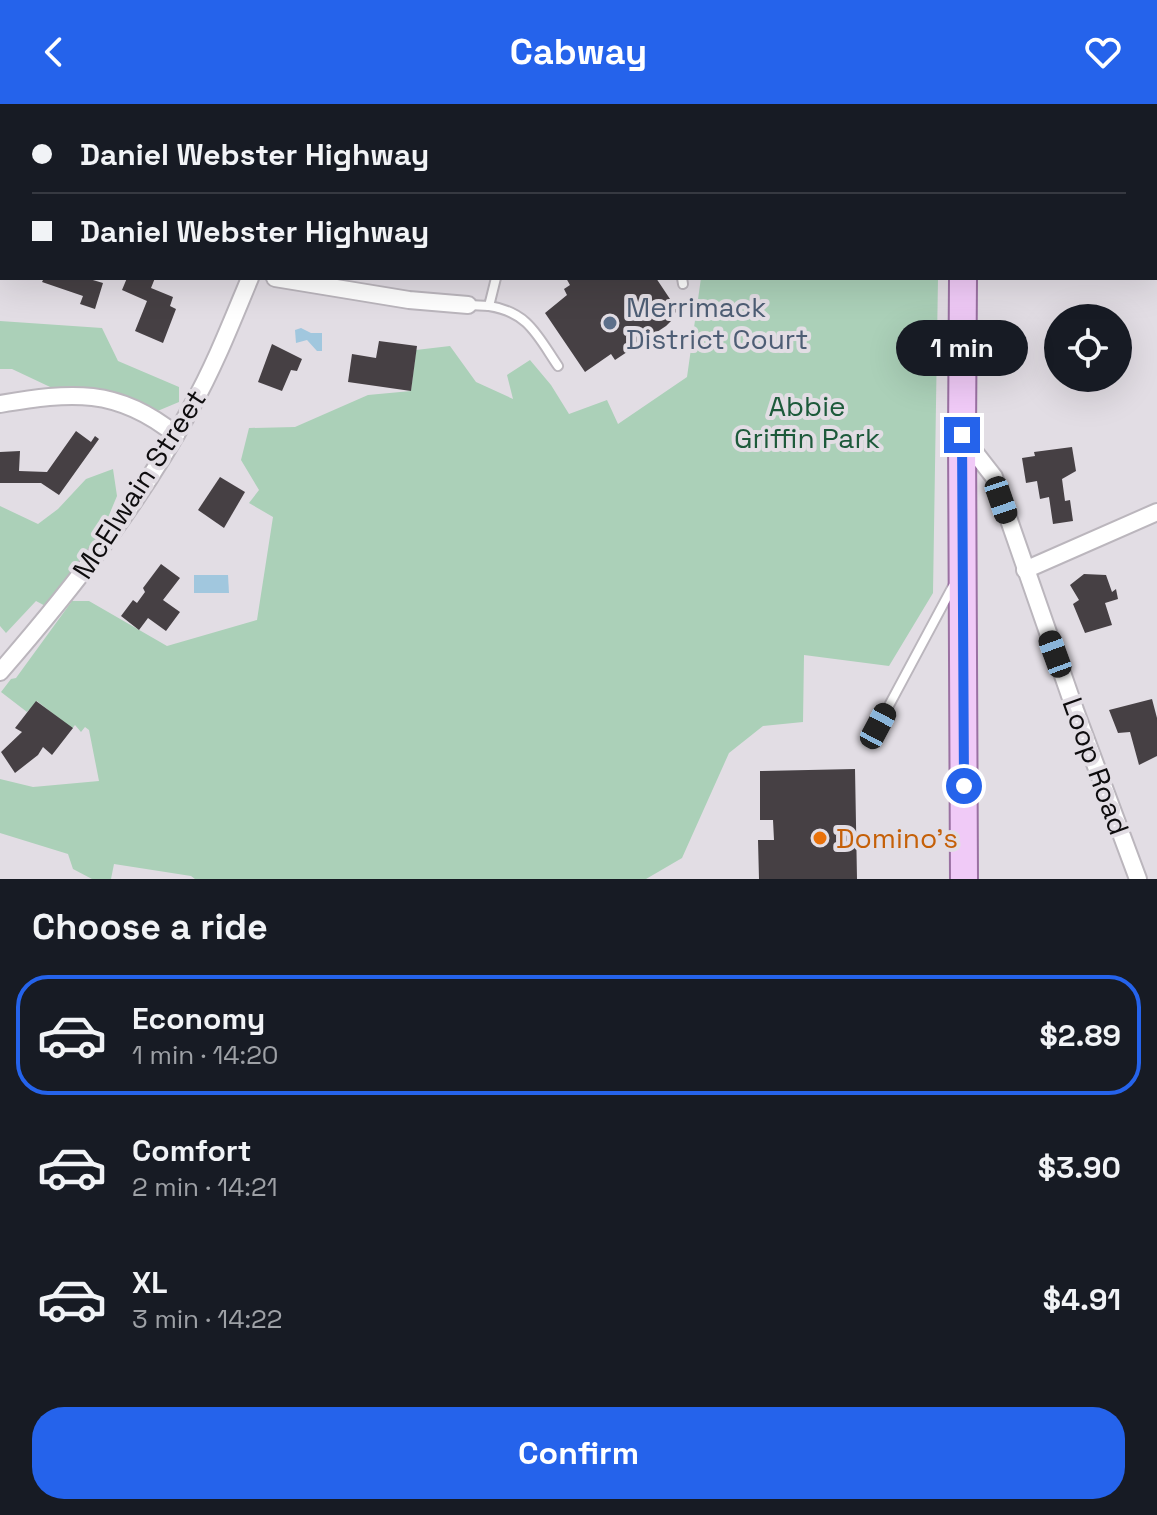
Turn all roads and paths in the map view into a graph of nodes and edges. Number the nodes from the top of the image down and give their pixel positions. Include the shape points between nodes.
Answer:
1 (249, 280) edge
2 (287, 280) edge
3 (496, 280) edge
4 (963, 280) edge
5 (468, 305) joint
6 (489, 306) junction
7 (558, 366) dead end
8 (0, 404) edge
9 (176, 435) junction
10 (962, 435) junction
11 (1157, 512) edge
12 (962, 570) junction
13 (1025, 570) junction
14 (0, 672) edge
15 (878, 726) dead end
16 (964, 879) edge
17 (1138, 879) edge

1 - 9 street, McElwain Street
2 - 5 street
3 - 6 lane
4 - 10 main road
5 - 6 lane
6 - 7 lane via 528,322
8 - 9 street via 65,394 100,396 125,403
9 - 14 street, McElwain Street via 86,570
10 - 12 main road
10 - 13 street, Loop Road via 994,477
11 - 13 street
12 - 15 lane
12 - 16 main road
13 - 17 street, Loop Road

